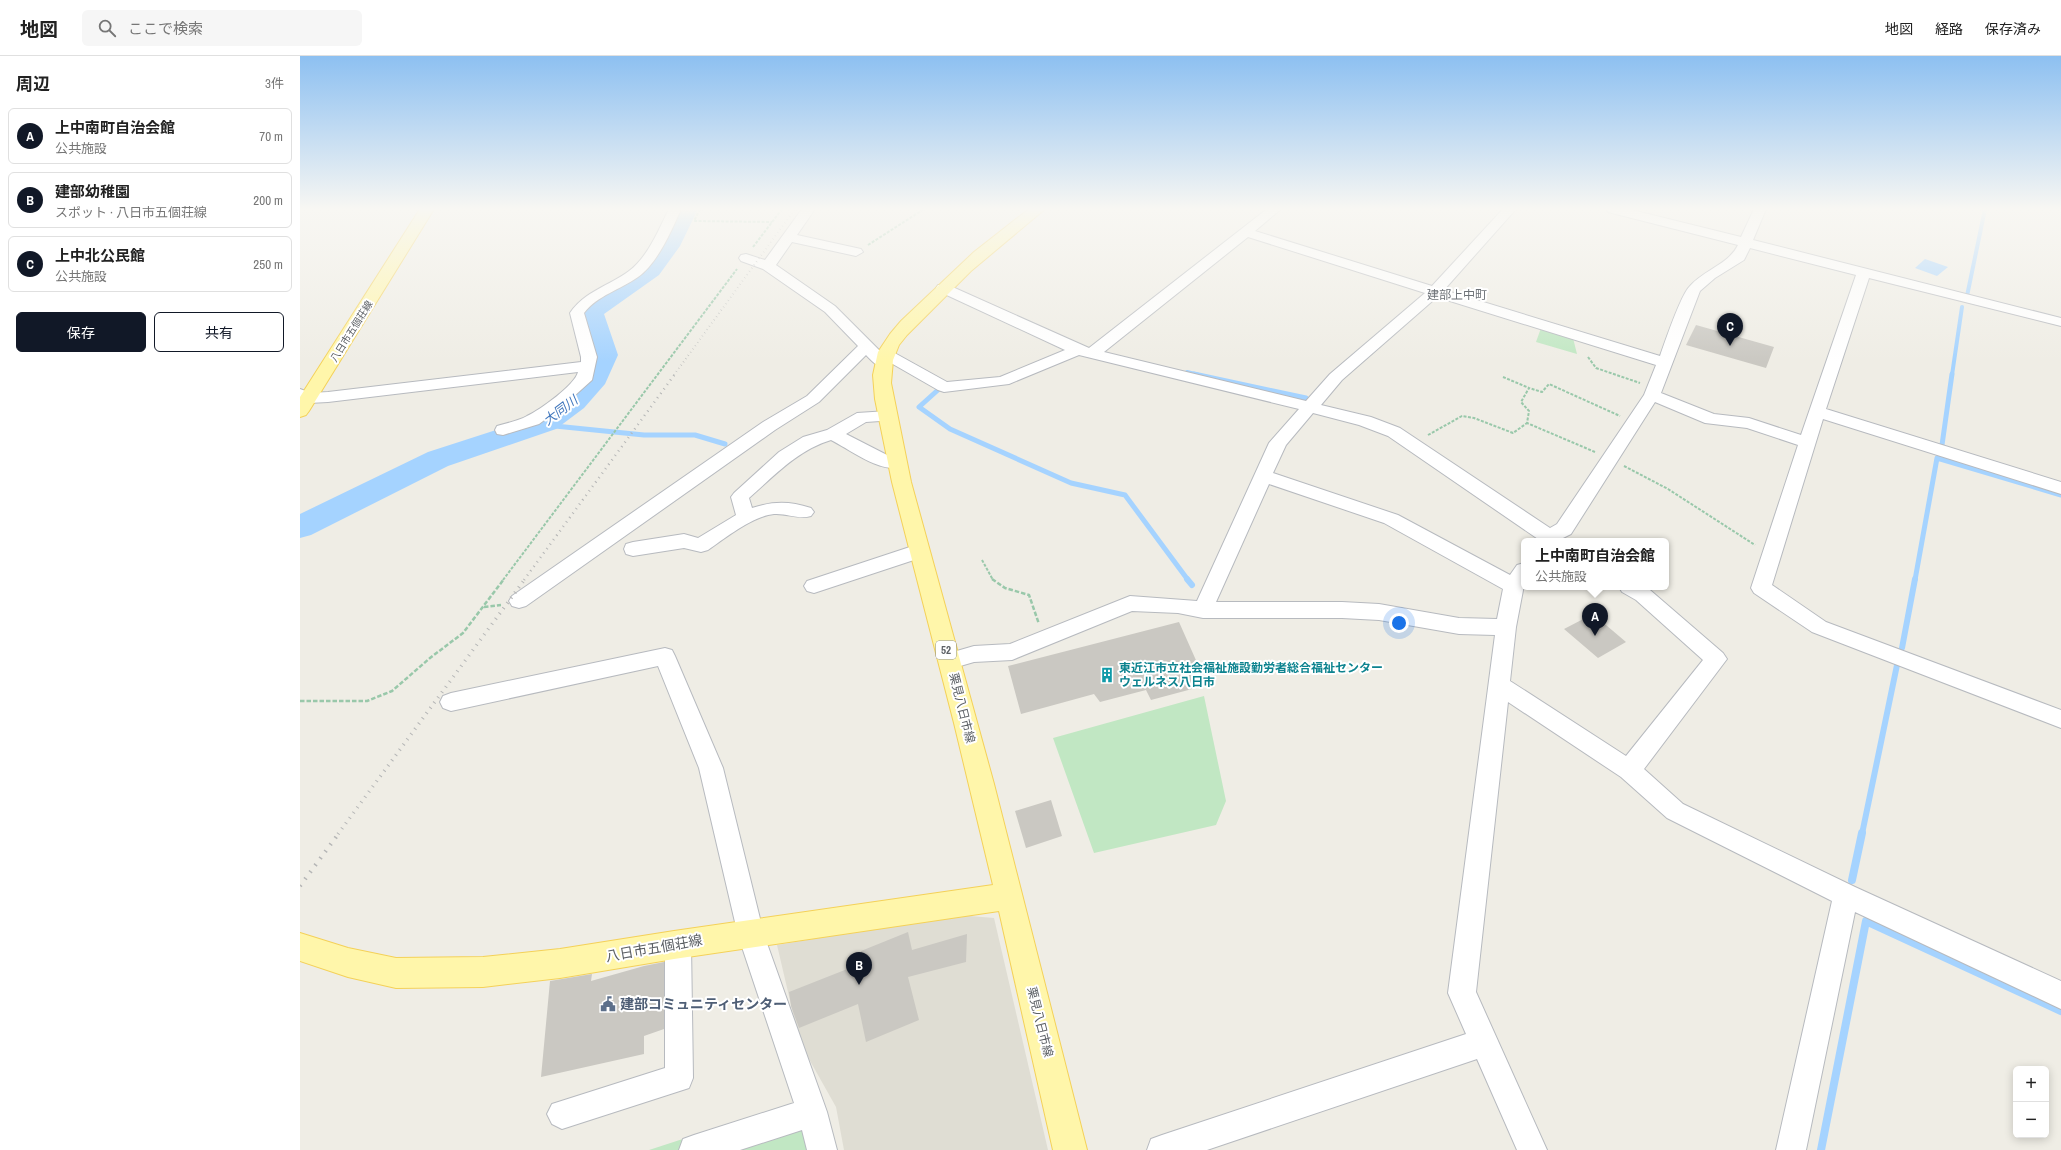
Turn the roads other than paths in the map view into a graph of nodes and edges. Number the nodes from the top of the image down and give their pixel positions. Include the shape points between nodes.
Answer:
1 (394, 260) edge
2 (645, 260) edge
3 (752, 260) edge
4 (772, 260) edge
5 (975, 260) edge
6 (1208, 260) edge
7 (1335, 260) edge
8 (1463, 260) edge
9 (1734, 260) edge
10 (1810, 260) edge
11 (768, 266) junction
12 (1864, 274) junction
13 (943, 288) junction
14 (1435, 291) junction
15 (2061, 322) edge
16 (1085, 352) junction
17 (878, 354) junction
18 (1665, 363) junction
19 (588, 366) junction
20 (1653, 392) junction
21 (305, 396) edge
22 (1310, 407) junction
23 (300, 411) edge
24 (1817, 412) junction
25 (888, 416) junction
26 (504, 430) dead end
27 (833, 434) junction
28 (1806, 442) junction
29 (896, 463) junction
30 (1264, 476) junction
31 (2061, 488) edge
32 (805, 512) dead end
33 (746, 517) junction
34 (1557, 537) edge
35 (633, 548) dead end
36 (918, 552) junction
37 (1518, 578) edge
38 (814, 586) dead end
39 (1634, 590) edge
40 (519, 601) dead end
41 (1203, 610) junction
42 (1506, 627) junction
43 (950, 662) junction
44 (1500, 685) junction
45 (451, 702) dead end
46 (2061, 719) edge
47 (1629, 770) junction
48 (1009, 896) junction
49 (1846, 896) junction
50 (751, 935) junction
51 (678, 944) junction
52 (300, 947) edge
53 (2061, 995) edge
54 (1484, 1042) junction
55 (812, 1112) junction
56 (562, 1114) dead end
57 (694, 1150) edge
58 (822, 1150) edge
59 (1070, 1150) edge
60 (1162, 1150) edge
61 (1532, 1150) edge
62 (1791, 1150) edge

1 - 21 main road, 八日市五個荘線
2 - 19 street via 635,273 583,303 577,313 589,357
3 - 11 street
4 - 11 street
5 - 13 main road
6 - 16 street
7 - 14 street
8 - 14 street
9 - 18 street via 1694,289
10 - 12 street
11 - 17 street via 830,309
12 - 15 street
12 - 24 street
13 - 16 street
13 - 17 main road
14 - 18 street
14 - 22 street via 1336,377
16 - 17 street via 1003,381 944,386
16 - 22 street
17 - 25 main road, 栗見八日市線 / 52
17 - 40 street via 769,426
18 - 20 street
19 - 21 street via 328,397
19 - 26 street via 584,380 556,404 532,420
20 - 28 street via 1711,419 1750,423
20 - 34 street via 1636,422
21 - 23 main road, 八日市五個荘線
22 - 30 street via 1278,443
22 - 34 street via 1394,432
24 - 28 street
24 - 31 street
25 - 27 street via 863,417
25 - 29 main road, 栗見八日市線 / 52
27 - 29 street via 882,460
27 - 33 street via 809,441 785,456 740,497
28 - 46 street via 1761,588 1819,627
29 - 36 main road, 栗見八日市線 / 52
30 - 37 street via 1391,519
30 - 41 street
32 - 33 street via 773,508
33 - 35 street via 701,544 684,541
36 - 38 street
36 - 43 main road, 栗見八日市線 / 52
37 - 42 street
39 - 47 street via 1716,659
41 - 42 street via 1356,610 1459,626
41 - 43 street via 1130,604 1012,652 974,654
42 - 44 street
43 - 48 main road, 栗見八日市線 / 52
44 - 47 street
44 - 54 street via 1462,993
45 - 50 street via 665,656 710,768
47 - 49 street via 1675,811
48 - 50 main road, 八日市五個荘線
48 - 59 main road, 栗見八日市線 / 52
49 - 53 street
49 - 62 street
50 - 51 main road, 八日市五個荘線
50 - 55 street
51 - 52 main road, 八日市五個荘線 via 547,966 475,974 398,973 347,964
51 - 56 street via 679,1078
54 - 60 street
54 - 61 street
55 - 57 street
55 - 58 street

